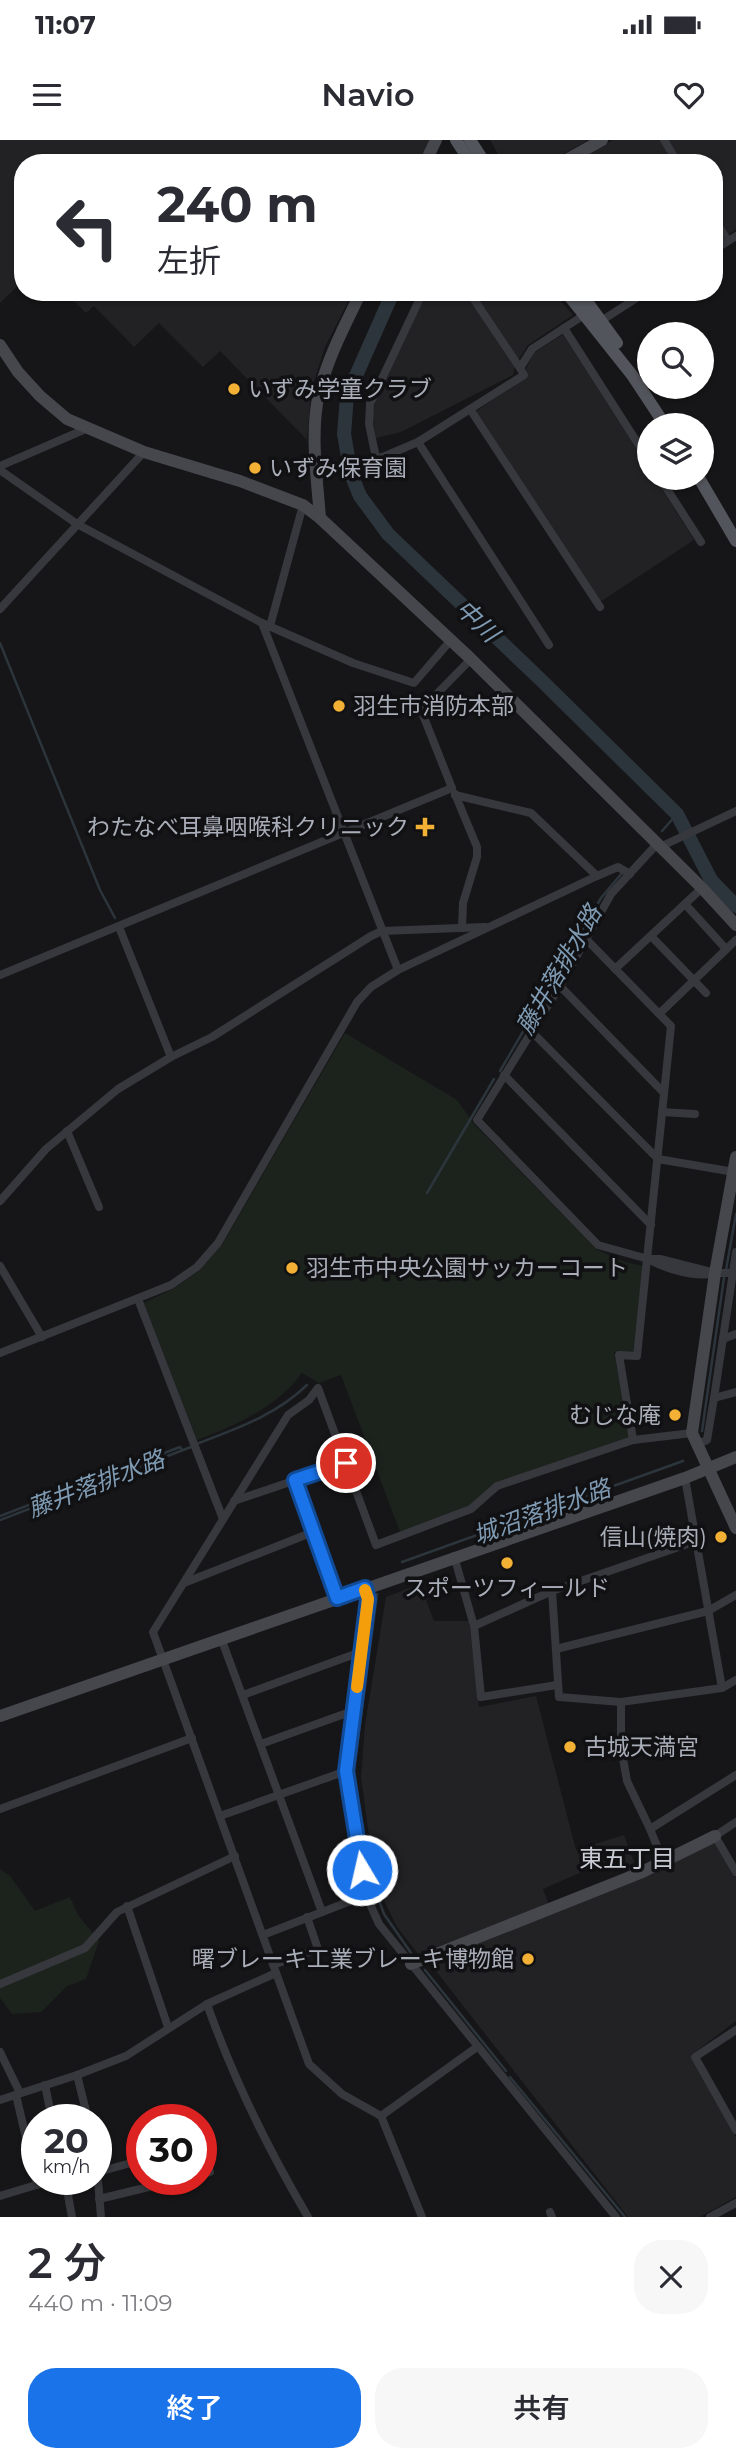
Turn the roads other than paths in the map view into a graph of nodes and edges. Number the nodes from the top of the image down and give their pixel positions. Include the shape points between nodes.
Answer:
1 (456, 140) edge
2 (602, 140) edge
3 (471, 154) edge
4 (577, 154) edge
5 (357, 301) edge
6 (419, 301) edge
7 (475, 301) edge
8 (573, 301) edge
9 (587, 301) edge
10 (632, 301) edge
11 (584, 315) junction
12 (601, 321) junction
13 (564, 328) junction
14 (0, 345) edge
15 (520, 368) junction
16 (470, 409) junction
17 (657, 413) edge
18 (666, 413) edge
19 (88, 428) junction
20 (418, 442) junction
21 (637, 442) edge
22 (144, 452) junction
23 (376, 458) junction
24 (0, 468) edge
25 (322, 473) junction
26 (714, 488) edge
27 (668, 490) edge
28 (705, 490) edge
29 (303, 505) junction
30 (320, 518) junction
31 (77, 524) junction
32 (736, 526) edge
33 (736, 541) edge
34 (701, 542) dead end
35 (600, 607) dead end
36 (0, 609) edge
37 (266, 624) junction
38 (451, 640) junction
39 (549, 645) dead end
40 (471, 659) junction
41 (454, 792) junction
42 (736, 811) edge
43 (343, 833) junction
44 (658, 845) junction
45 (630, 874) junction
46 (597, 876) junction
47 (702, 888) junction
48 (685, 904) junction
49 (736, 925) edge
50 (119, 927) junction
51 (491, 927) junction
52 (461, 928) junction
53 (382, 930) junction
54 (651, 936) junction
55 (585, 938) junction
56 (736, 940) edge
57 (726, 949) junction
58 (615, 969) junction
59 (398, 970) junction
60 (0, 975) edge
61 (694, 980) junction
62 (560, 986) junction
63 (706, 993) dead end
64 (659, 1014) junction
65 (531, 1031) junction
66 (171, 1057) junction
67 (504, 1075) junction
68 (664, 1093) junction
69 (662, 1112) junction
70 (695, 1114) dead end
71 (67, 1131) junction
72 (658, 1159) junction
73 (735, 1162) edge
74 (0, 1201) edge
75 (99, 1207) dead end
76 (651, 1225) junction
77 (736, 1252) edge
78 (648, 1259) junction
79 (0, 1266) edge
80 (715, 1272) junction
81 (734, 1274) edge
82 (138, 1300) junction
83 (736, 1334) edge
84 (42, 1337) junction
85 (723, 1339) junction
86 (0, 1353) edge
87 (736, 1392) edge
88 (714, 1398) junction
89 (695, 1439) junction
90 (633, 1440) junction
91 (736, 1457) edge
92 (346, 1463) junction
93 (708, 1469) junction
94 (685, 1478) junction
95 (295, 1480) junction
96 (234, 1501) junction
97 (223, 1519) junction
98 (736, 1528) edge
99 (313, 1532) junction
100 (696, 1541) junction
101 (454, 1556) junction
102 (184, 1583) junction
103 (365, 1588) junction
104 (552, 1591) junction
105 (736, 1595) edge
106 (337, 1598) junction
107 (708, 1611) junction
108 (474, 1626) junction
109 (221, 1638) junction
110 (556, 1649) junction
111 (361, 1655) junction
112 (163, 1660) junction
113 (736, 1680) edge
114 (557, 1685) junction
115 (722, 1688) junction
116 (243, 1695) junction
117 (621, 1702) junction
118 (353, 1713) junction
119 (0, 1716) edge
120 (192, 1738) junction
121 (261, 1744) junction
122 (346, 1771) junction
123 (736, 1775) edge
124 (278, 1794) junction
125 (0, 1808) edge
126 (220, 1815) junction
127 (736, 1822) edge
128 (650, 1829) junction
129 (715, 1836) junction
130 (234, 1856) junction
131 (664, 1863) junction
132 (736, 1872) edge
133 (366, 1895) junction
134 (127, 1906) junction
135 (322, 1912) junction
136 (307, 1917) junction
137 (262, 1935) junction
138 (411, 1964) junction
139 (274, 1969) junction
140 (0, 1984) edge
141 (207, 2004) junction
142 (168, 2027) junction
143 (736, 2030) edge
144 (477, 2047) junction
145 (0, 2052) edge
146 (77, 2075) junction
147 (45, 2085) junction
148 (18, 2094) junction
149 (0, 2099) edge
150 (49, 2104) edge
151 (84, 2104) edge
152 (21, 2108) edge
153 (380, 2116) junction
154 (736, 2130) edge
155 (21, 2190) edge
156 (126, 2192) edge
157 (68, 2195) edge
158 (99, 2195) edge
159 (0, 2196) edge
160 (99, 2199) junction
161 (736, 2203) edge
162 (72, 2217) edge
163 (100, 2217) edge
164 (308, 2217) edge
165 (422, 2217) edge
166 (615, 2217) edge
167 (710, 2217) edge

1 - 3 main road
2 - 4 street
5 - 25 street via 331,353 319,395 315,440
6 - 23 street via 370,404
7 - 15 street
8 - 11 main road
9 - 12 main road
10 - 12 street
11 - 13 street
11 - 17 main road
12 - 18 main road
13 - 15 street via 532,349
13 - 21 street
14 - 19 street via 40,396 67,419
15 - 16 street via 524,375
16 - 20 street
16 - 35 street
19 - 22 street
19 - 24 street
20 - 23 street
20 - 39 street
22 - 29 street
22 - 31 street
23 - 25 street
24 - 31 street
25 - 30 street
26 - 32 main road
27 - 34 street
28 - 33 main road
29 - 30 street
29 - 37 street
30 - 38 street
31 - 36 street
31 - 37 street
37 - 38 street via 354,663 414,683
37 - 43 street
38 - 40 street
40 - 41 street via 421,710
40 - 44 street
41 - 43 street
41 - 46 street via 531,813
41 - 52 street via 477,847
42 - 44 street
43 - 50 street
43 - 53 street
44 - 45 street
44 - 47 street
45 - 46 street via 618,867
45 - 55 street via 611,894
46 - 51 street
47 - 48 street
47 - 49 street
48 - 54 street
48 - 57 street
50 - 60 street
50 - 66 street
51 - 52 street
51 - 59 street
52 - 53 street
53 - 59 street
53 - 66 street via 212,1037
54 - 58 street
54 - 61 street
55 - 58 street
55 - 62 street
56 - 57 street
57 - 61 street
58 - 64 street
59 - 82 street via 371,987 357,1003 218,1243 197,1267
61 - 63 street
61 - 64 street
62 - 65 street
62 - 68 street
64 - 68 street via 671,1026
65 - 67 street
65 - 72 street
66 - 71 street via 118,1088
67 - 76 street
67 - 78 street via 477,1120 598,1245
68 - 69 street
69 - 70 street
69 - 72 street
71 - 74 street
71 - 75 street
72 - 73 street
72 - 76 street
73 - 80 street
76 - 78 street
77 - 81 street
78 - 80 street via 704,1275
78 - 90 street via 637,1356 619,1356
79 - 84 street
80 - 81 street
80 - 89 street
81 - 85 street
82 - 84 street
82 - 97 street
83 - 85 street
84 - 86 street
85 - 88 street
87 - 88 street
88 - 89 street via 707,1440
89 - 90 street
89 - 93 street
90 - 92 street via 497,1486 471,1509 376,1545
91 - 93 street
92 - 95 street
92 - 96 street via 318,1388 288,1415
93 - 94 street
93 - 98 street
94 - 100 street
94 - 101 street
95 - 96 street
95 - 99 street
96 - 97 street
97 - 102 street
99 - 102 street
99 - 106 street
100 - 104 street
100 - 107 street
101 - 103 street
101 - 108 street
102 - 112 street via 153,1632
103 - 106 street
103 - 111 street via 368,1599
104 - 108 street
104 - 110 street
105 - 107 street
106 - 109 street
107 - 110 street
107 - 115 street
108 - 114 street via 481,1697
109 - 112 street
109 - 116 street
110 - 114 street
111 - 116 street
111 - 118 street
112 - 119 street
112 - 120 street
113 - 115 street
114 - 117 street via 559,1697
115 - 117 street
116 - 121 street
117 - 128 street via 627,1781
118 - 121 street
118 - 122 street
120 - 125 street
120 - 126 street
121 - 124 street
122 - 124 street
122 - 133 street
123 - 128 street
124 - 126 street
124 - 135 street
126 - 130 street
127 - 129 street
128 - 131 street
129 - 131 street
129 - 132 street
130 - 134 street
130 - 137 street
131 - 138 street
133 - 135 street
133 - 138 street via 379,1924
134 - 140 street via 85,1948
134 - 142 street
135 - 136 street
136 - 137 street
136 - 139 street via 318,1949
137 - 139 street
138 - 144 street
139 - 141 street
139 - 153 street via 309,2064 342,2094
141 - 142 street
141 - 164 street via 246,2097
142 - 146 street via 126,2056
143 - 154 street via 695,2057
144 - 153 street
144 - 166 street
145 - 148 street
146 - 147 street
146 - 151 street
147 - 148 street
147 - 150 street
148 - 149 street
148 - 152 street
153 - 165 street
155 - 159 street
156 - 160 street
157 - 162 street
158 - 160 street
160 - 163 street
161 - 167 street

